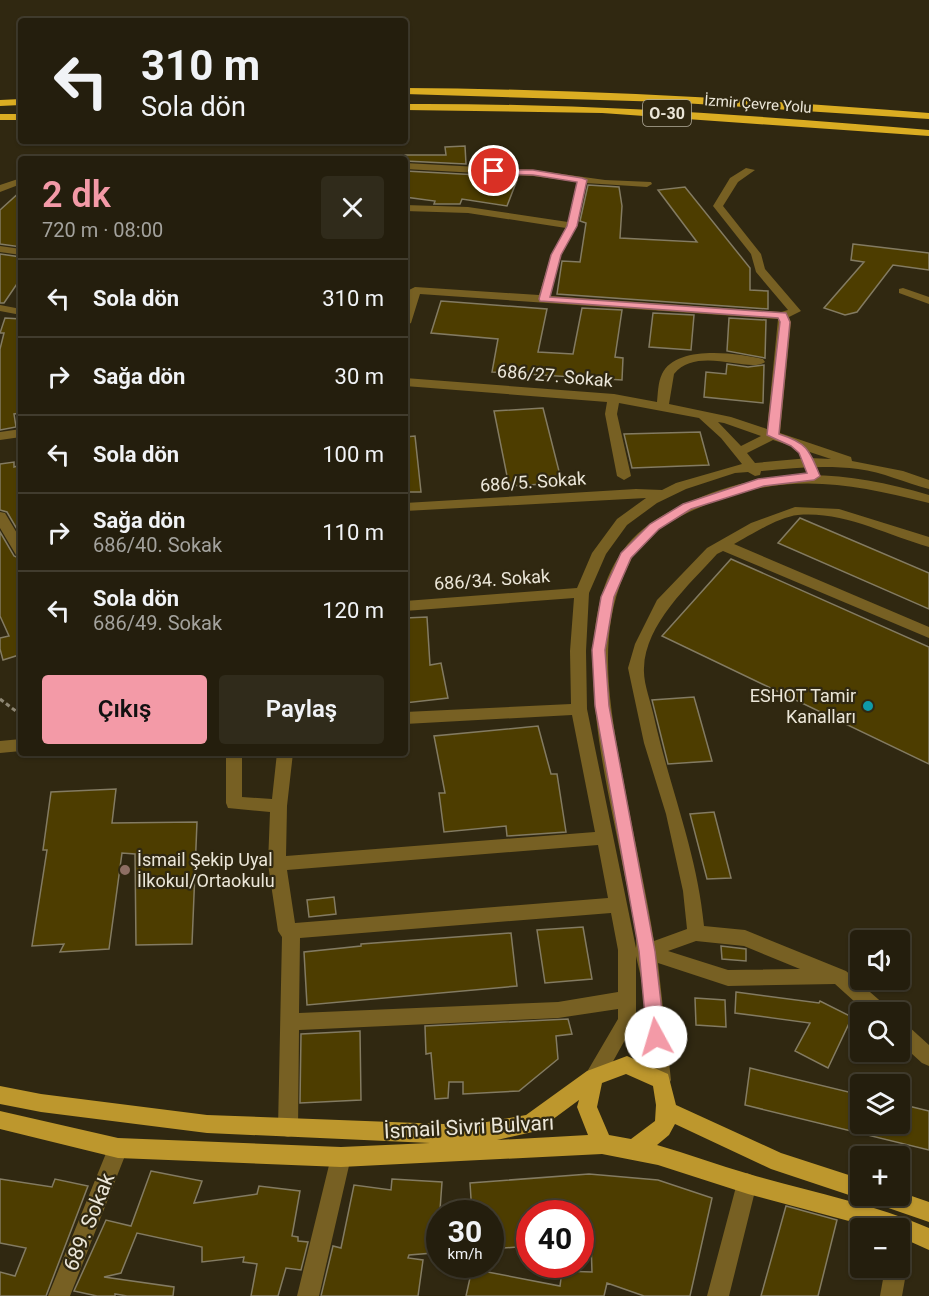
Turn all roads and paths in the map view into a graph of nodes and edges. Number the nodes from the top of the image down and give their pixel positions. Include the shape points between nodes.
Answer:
1 (408, 91) edge
2 (18, 102) edge
3 (0, 103) edge
4 (408, 107) edge
5 (929, 116) edge
6 (0, 117) edge
7 (18, 117) edge
8 (929, 133) edge
9 (408, 166) edge
10 (750, 170) dead end
11 (582, 180) junction
12 (18, 182) edge
13 (647, 184) dead end
14 (0, 189) edge
15 (408, 208) edge
16 (572, 226) junction
17 (0, 249) edge
18 (18, 252) edge
19 (903, 291) dead end
20 (544, 299) junction
21 (929, 301) edge
22 (0, 308) edge
23 (18, 309) edge
24 (408, 313) edge
25 (782, 316) junction
26 (759, 362) dead end
27 (408, 382) edge
28 (614, 398) junction
29 (663, 406) junction
30 (700, 413) junction
31 (18, 433) edge
32 (773, 435) junction
33 (0, 436) edge
34 (795, 443) junction
35 (741, 451) junction
36 (858, 465) junction
37 (751, 466) junction
38 (811, 469) junction
39 (624, 476) dead end
40 (762, 482) junction
41 (929, 485) edge
42 (663, 494) junction
43 (929, 499) edge
44 (408, 507) edge
45 (0, 516) edge
46 (929, 542) edge
47 (723, 545) junction
48 (18, 547) edge
49 (582, 593) junction
50 (408, 606) edge
51 (929, 633) edge
52 (0, 699) edge
53 (579, 709) junction
54 (18, 713) edge
55 (408, 718) edge
56 (18, 745) edge
57 (0, 747) edge
58 (234, 756) edge
59 (285, 756) edge
60 (279, 806) junction
61 (606, 838) junction
62 (277, 864) junction
63 (619, 905) junction
64 (291, 930) junction
65 (696, 933) junction
66 (627, 950) junction
67 (647, 951) junction
68 (839, 977) junction
69 (627, 999) junction
70 (868, 1002) edge
71 (289, 1022) junction
72 (910, 1040) edge
73 (929, 1057) edge
74 (594, 1077) junction
75 (661, 1080) junction
76 (0, 1095) edge
77 (669, 1111) junction
78 (0, 1120) edge
79 (288, 1128) junction
80 (602, 1144) junction
81 (118, 1148) junction
82 (635, 1148) junction
83 (341, 1157) junction
84 (747, 1183) junction
85 (850, 1185) edge
86 (910, 1206) edge
87 (929, 1212) edge
88 (850, 1219) edge
89 (910, 1238) edge
90 (929, 1239) edge
91 (894, 1278) edge
92 (59, 1296) edge
93 (308, 1296) edge
94 (718, 1296) edge
95 (891, 1296) edge

1 - 5 highway, İzmir Çevre Yolu / O-30 via 736,100
2 - 3 highway
4 - 8 highway, İzmir Çevre Yolu / O-30 via 727,116
6 - 7 highway
9 - 11 street via 533,173
10 - 25 street via 734,180 718,206 756,254 760,270 795,311
11 - 13 street
11 - 16 street
12 - 14 street
15 - 16 street via 519,216
16 - 20 street via 556,255
17 - 18 street
19 - 21 street
20 - 24 street via 415,290
20 - 25 street
22 - 23 street
25 - 32 street via 785,322
26 - 29 street via 716,356 676,364 669,372
27 - 28 street, 686/27. Sokak
28 - 29 street, 686/27. Sokak
28 - 39 street via 611,414
29 - 30 street, 686/27. Sokak
30 - 32 street, 686/27. Sokak
30 - 35 street
31 - 33 street
32 - 34 street, 686/27. Sokak
32 - 35 street
34 - 36 street, 686/27. Sokak
34 - 38 street via 804,451
35 - 37 street
36 - 38 street
36 - 41 street
37 - 38 street
37 - 40 street
37 - 42 street
38 - 40 street
38 - 43 street
40 - 67 street via 687,507 654,526 625,556 607,597 598,650 602,706
42 - 44 street, 686/5. Sokak
42 - 49 street, İsmail Sivri Bulvarı via 622,522 599,553
45 - 48 street
46 - 47 street via 839,513 795,511 756,526
47 - 51 street
47 - 65 street via 712,551 662,604 642,644 636,668 692,891
49 - 50 street, 686/34. Sokak
49 - 53 street, İsmail Sivri Bulvarı
52 - 54 path
53 - 55 street
53 - 61 street, İsmail Sivri Bulvarı
56 - 57 street
58 - 60 street via 234,803
59 - 60 street
60 - 62 street
61 - 62 street
61 - 63 street, İsmail Sivri Bulvarı
62 - 64 street via 287,931
63 - 64 street
63 - 66 street, İsmail Sivri Bulvarı
64 - 71 street
65 - 67 street
65 - 68 street via 745,938
66 - 67 street
66 - 69 street, İsmail Sivri Bulvarı
67 - 68 street via 728,978
67 - 75 street
68 - 70 street
69 - 71 street via 558,1010
69 - 74 street, İsmail Sivri Bulvarı via 627,1020
71 - 79 street
72 - 73 street
74 - 75 main road via 627,1065
74 - 79 main road, İsmail Sivri Bulvarı via 530,1124 470,1135
74 - 80 main road via 587,1107
75 - 77 main road
76 - 79 main road, İsmail Sivri Bulvarı via 207,1124
77 - 82 main road via 659,1134
77 - 85 main road via 778,1162
78 - 81 main road, İsmail Sivri Bulvarı
80 - 82 main road, İsmail Sivri Bulvarı
80 - 83 main road, İsmail Sivri Bulvarı
81 - 83 main road, İsmail Sivri Bulvarı
81 - 92 street, 689. Sokak
82 - 84 main road, İsmail Sivri Bulvarı
83 - 93 street
84 - 88 main road, İsmail Sivri Bulvarı
84 - 94 street
86 - 87 main road
89 - 90 main road, İsmail Sivri Bulvarı
91 - 95 street

